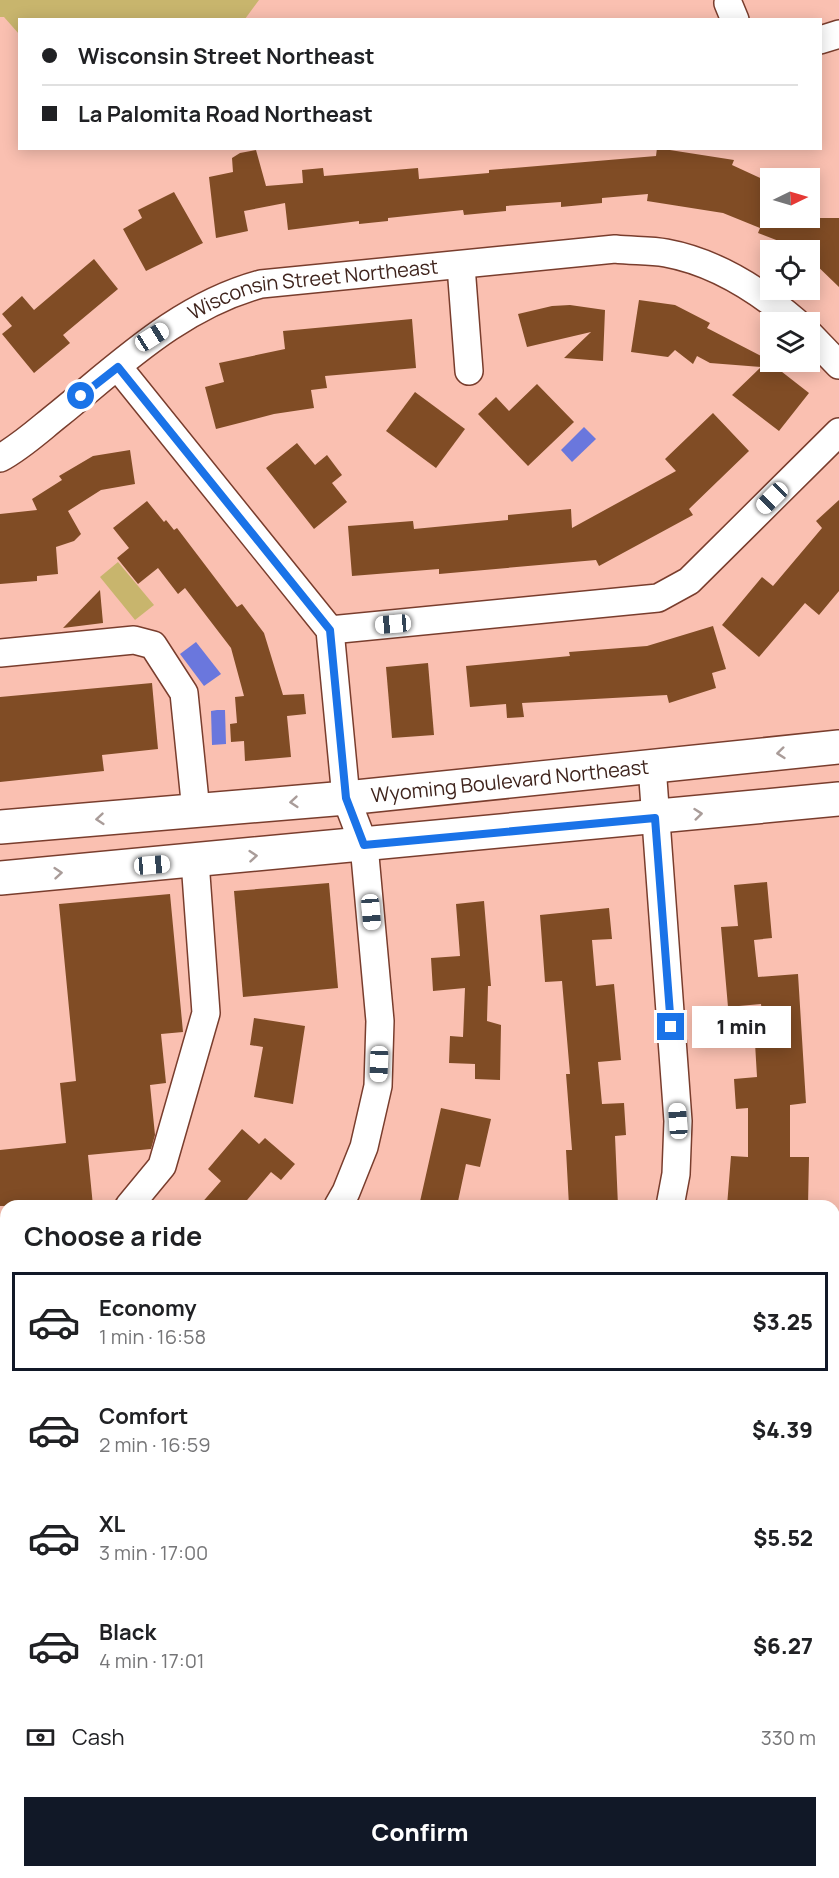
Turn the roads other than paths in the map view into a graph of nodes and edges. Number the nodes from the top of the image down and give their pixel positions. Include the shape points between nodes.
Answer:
1 (839, 34) edge
2 (822, 39) edge
3 (460, 266) junction
4 (783, 312) edge
5 (820, 345) edge
6 (839, 365) edge
7 (118, 367) junction
8 (469, 371) dead end
9 (839, 432) edge
10 (0, 458) edge
11 (330, 630) junction
12 (0, 653) edge
13 (839, 747) edge
14 (652, 766) junction
15 (346, 798) junction
16 (839, 799) edge
17 (196, 811) junction
18 (655, 818) junction
19 (0, 827) edge
20 (364, 845) junction
21 (195, 861) junction
22 (0, 878) edge
23 (134, 1200) edge
24 (341, 1200) edge
25 (671, 1200) edge

1 - 2 street
3 - 4 street, Wisconsin Street Northeast via 615,249 666,253 706,264 752,288
3 - 7 street, Wisconsin Street Northeast via 261,284 231,292 202,305 152,337
3 - 8 street, Wisconsin Street Northeast
5 - 6 street
7 - 10 street, Wisconsin Street Northeast
7 - 11 street
9 - 11 street via 689,581 658,597
11 - 15 street
12 - 17 street via 134,640 153,645 184,693
13 -> 14 main road, Wyoming Boulevard Northeast
14 - 15 main road, Wyoming Boulevard Northeast
14 - 18 street
15 -> 17 main road, Wyoming Boulevard Northeast
15 - 20 street
18 -> 16 main road
17 -> 19 main road, Wyoming Boulevard Northeast
18 - 20 main road
18 - 25 street via 678,1121
21 -> 20 main road
20 - 24 street via 380,1021 378,1086 364,1147
22 -> 21 main road
21 - 23 street via 206,1013 162,1166

